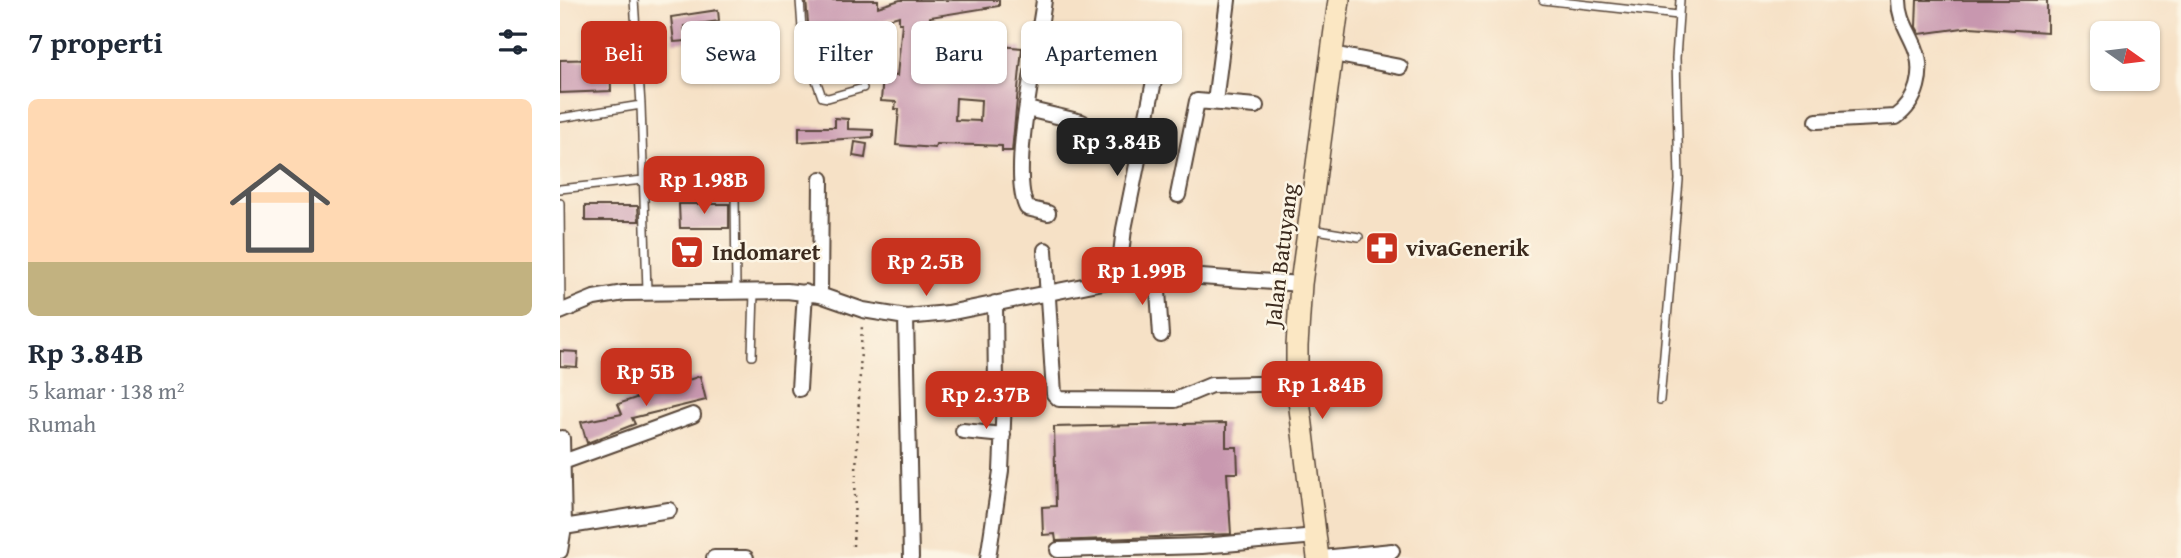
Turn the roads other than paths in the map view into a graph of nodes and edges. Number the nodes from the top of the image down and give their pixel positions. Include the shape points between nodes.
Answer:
1 (634, 0) edge
2 (800, 0) edge
3 (1044, 0) edge
4 (1228, 0) edge
5 (1339, 0) edge
6 (1543, 0) edge
7 (1680, 0) edge
8 (1899, 0) edge
9 (1678, 15) junction
10 (1333, 54) junction
11 (1400, 67) dead end
12 (1153, 84) edge
13 (863, 88) dead end
14 (1215, 102) junction
15 (641, 106) junction
16 (1256, 106) dead end
17 (1027, 109) junction
18 (560, 118) edge
19 (1817, 121) dead end
20 (1082, 122) dead end
21 (821, 179) dead end
22 (643, 180) junction
23 (560, 189) edge
24 (735, 194) dead end
25 (1178, 195) dead end
26 (560, 203) edge
27 (1048, 213) dead end
28 (1308, 229) junction
29 (1359, 237) dead end
30 (1045, 250) dead end
31 (1157, 276) junction
32 (1118, 279) junction
33 (1301, 284) junction
34 (736, 291) junction
35 (754, 291) junction
36 (1049, 291) junction
37 (647, 292) junction
38 (813, 294) junction
39 (995, 303) junction
40 (560, 312) edge
41 (906, 317) junction
42 (1161, 335) dead end
43 (752, 356) dead end
44 (1297, 383) junction
45 (799, 389) dead end
46 (1660, 400) dead end
47 (693, 415) dead end
48 (963, 431) dead end
49 (1003, 435) junction
50 (562, 438) dead end
51 (564, 462) junction
52 (669, 510) dead end
53 (564, 527) junction
54 (1316, 536) junction
55 (1058, 550) dead end
56 (560, 551) edge
57 (1392, 551) dead end
58 (714, 558) edge
59 (743, 558) edge
60 (911, 558) edge
61 (988, 558) edge
62 (1321, 558) edge

1 - 15 lane
2 - 13 lane via 803,43 822,97
3 - 17 street
4 - 14 street
5 - 10 street, Jalan Batuyang
6 - 9 lane
7 - 9 lane
8 - 19 street via 1902,22 1917,54 1919,85 1911,102 1896,117
9 - 46 lane via 1679,180
10 - 11 street
10 - 28 street, Jalan Batuyang
12 - 32 street
14 - 16 street
14 - 25 street via 1195,103
15 - 18 lane
15 - 22 lane
17 - 20 street
17 - 27 street via 1022,151 1024,202 1030,210
21 - 38 street
22 - 23 lane
22 - 37 lane
24 - 34 lane
26 - 40 lane
28 - 29 lane
28 - 33 street, Jalan Batuyang
30 - 36 street
31 - 32 street
31 - 33 street
31 - 42 street
32 - 36 street
33 - 44 street, Jalan Batuyang
34 - 35 street
34 - 37 street
35 - 38 street
35 - 43 lane
36 - 39 street
36 - 44 street via 1054,394 1059,398 1175,400 1212,385
37 - 40 street via 610,295
38 - 41 street via 863,310
38 - 45 street
39 - 41 street
39 - 49 street via 996,387 1004,399
41 - 60 street
44 - 54 street, Jalan Batuyang
47 - 51 street
48 - 49 street
49 - 61 street
50 - 51 street
51 - 53 street
52 - 53 street
53 - 56 street
54 - 55 street via 1202,546
54 - 62 street, Jalan Batuyang
57 - 62 street
58 - 59 street

